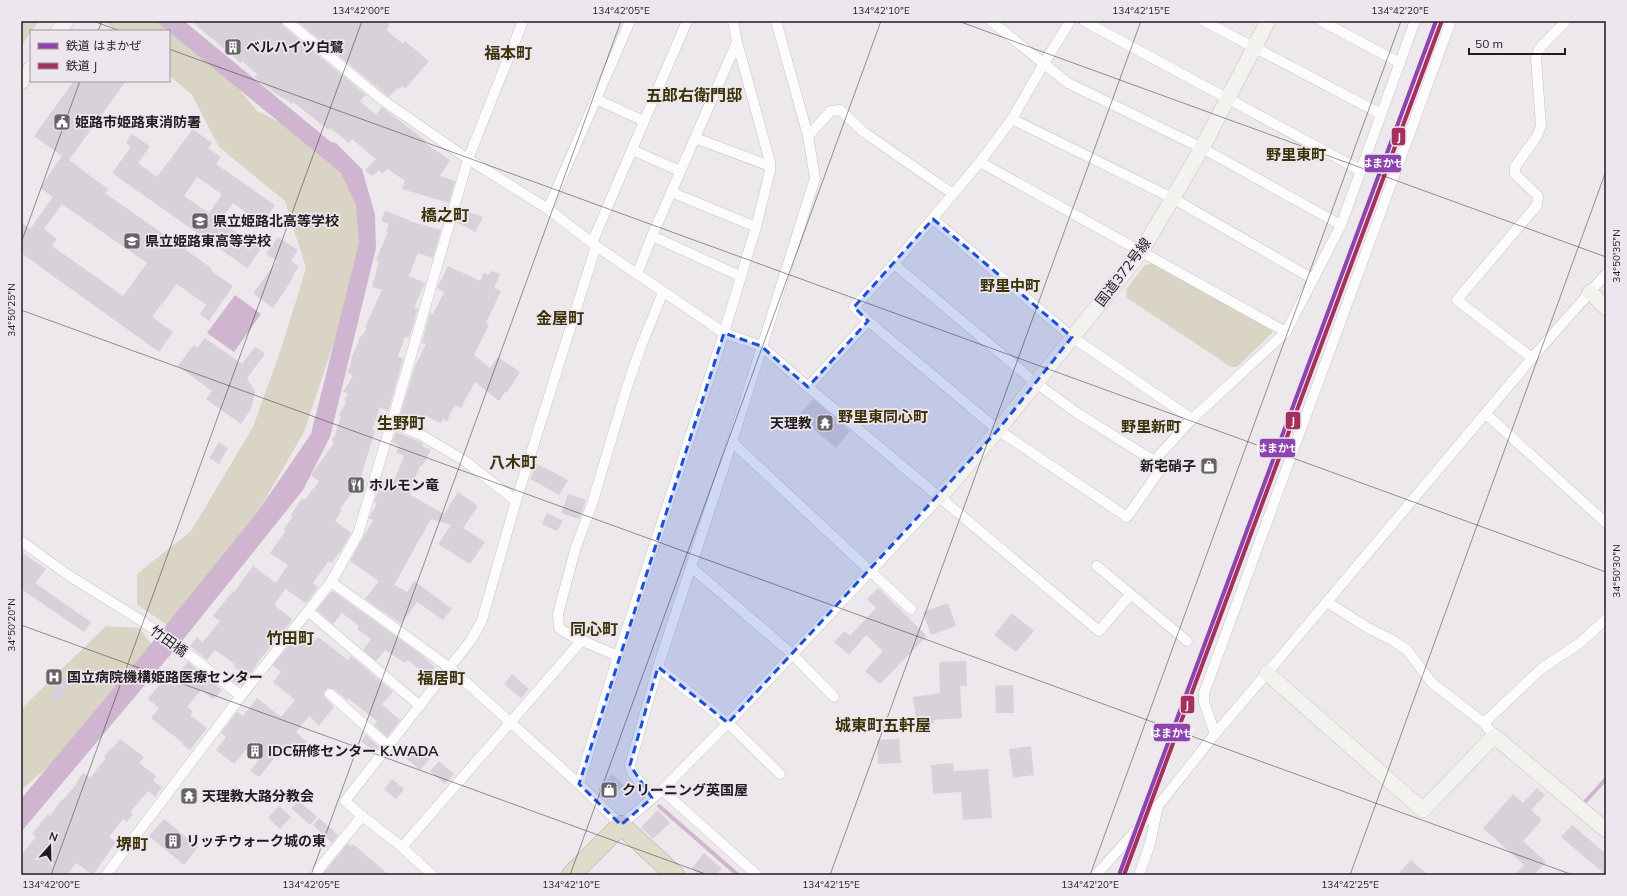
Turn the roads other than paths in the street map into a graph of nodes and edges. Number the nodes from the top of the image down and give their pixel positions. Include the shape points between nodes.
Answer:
1 (66, 21) edge
2 (287, 21) edge
3 (523, 21) edge
4 (630, 21) edge
5 (687, 21) edge
6 (733, 21) edge
7 (776, 21) edge
8 (991, 21) edge
9 (1070, 21) edge
10 (1084, 21) edge
11 (1204, 21) edge
12 (1268, 21) edge
13 (1321, 21) edge
14 (1415, 21) edge
15 (1451, 21) edge
16 (1566, 21) edge
17 (59, 30) edge
18 (737, 42) junction
19 (1255, 48) junction
20 (1044, 63) junction
21 (1400, 63) junction
22 (1227, 98) junction
23 (596, 100) junction
24 (1381, 114) junction
25 (1012, 119) junction
26 (644, 121) junction
27 (808, 136) junction
28 (695, 138) junction
29 (1202, 148) junction
30 (632, 150) junction
31 (468, 160) junction
32 (980, 162) junction
33 (770, 166) junction
34 (1360, 170) junction
35 (680, 171) junction
36 (671, 192) junction
37 (953, 194) junction
38 (1174, 199) junction
39 (548, 209) junction
40 (933, 219) junction
41 (1341, 225) junction
42 (756, 227) junction
43 (652, 236) junction
44 (594, 244) junction
45 (1141, 252) junction
46 (894, 264) junction
47 (637, 274) junction
48 (1606, 274) edge
49 (740, 276) junction
50 (1314, 279) junction
51 (663, 292) junction
52 (1590, 292) junction
53 (1606, 308) edge
54 (868, 321) junction
55 (1286, 332) junction
56 (724, 333) junction
57 (1072, 337) junction
58 (761, 346) junction
59 (1532, 358) junction
60 (1036, 383) junction
61 (808, 387) junction
62 (1486, 414) junction
63 (1192, 419) junction
64 (392, 423) junction
65 (998, 430) junction
66 (732, 442) junction
67 (1154, 461) junction
68 (939, 498) junction
69 (516, 501) junction
70 (1606, 523) edge
71 (21, 541) edge
72 (1097, 566) dead end
73 (691, 567) junction
74 (870, 571) junction
75 (331, 582) junction
76 (1130, 595) junction
77 (1327, 602) junction
78 (911, 609) dead end
79 (308, 611) junction
80 (1606, 619) edge
81 (582, 640) junction
82 (1187, 642) dead end
83 (792, 654) junction
84 (618, 656) junction
85 (658, 667) junction
86 (450, 668) junction
87 (1267, 674) junction
88 (330, 694) dead end
89 (241, 696) junction
90 (834, 697) dead end
91 (420, 706) junction
92 (510, 723) junction
93 (728, 723) junction
94 (1484, 723) junction
95 (1215, 734) junction
96 (1494, 736) junction
97 (388, 746) junction
98 (780, 774) dead end
99 (578, 784) junction
100 (662, 790) junction
101 (652, 798) junction
102 (1158, 806) junction
103 (362, 816) junction
104 (621, 825) junction
105 (1606, 830) edge
106 (402, 847) junction
107 (580, 872) edge
108 (106, 875) edge
109 (314, 875) edge
110 (432, 875) edge
111 (676, 875) edge
112 (757, 875) edge
113 (1096, 875) edge
114 (1139, 875) edge

1 - 17 street
2 - 31 street via 380,99
3 - 31 street
4 - 23 street
5 - 26 street
6 - 18 street
7 - 27 street
8 - 20 street
9 - 20 street
10 - 22 street
11 - 19 street
12 - 19 street, 国道372号線
13 - 21 street
14 - 21 street
15 - 95 street via 1204,693 1204,702
16 - 59 street via 1539,50 1536,58 1541,126 1515,167 1515,174 1538,196 1537,205 1457,300
18 - 28 street
18 - 33 street
19 - 22 street, 国道372号線
19 - 24 street
20 - 25 street
20 - 29 street via 1068,83
21 - 24 street
22 - 29 street, 国道372号線
22 - 34 street
23 - 26 street
23 - 39 street
24 - 34 street
25 - 32 street
25 - 38 street
26 - 30 street
27 - 37 street via 831,111 840,110 865,133
27 - 58 street via 815,178
28 - 33 street
28 - 35 street
29 - 38 street, 国道372号線
29 - 41 street
30 - 35 street
30 - 44 street
31 - 39 street
31 - 64 street
32 - 37 street
32 - 45 street
33 - 42 street
34 - 41 street
35 - 36 street
36 - 42 street
36 - 43 street
37 - 40 street
38 - 45 street, 国道372号線
38 - 50 street
39 - 44 street
40 - 46 street
40 - 57 street
41 - 50 street
42 - 49 street
43 - 47 street
43 - 49 street
44 - 47 street
44 - 69 street
45 - 55 street
45 - 57 street, 国道372号線
46 - 54 street via 854,307
46 - 60 street
47 - 51 street
48 - 52 street
49 - 56 street
50 - 55 street
51 - 56 street
51 - 81 street via 627,387 592,504 575,550 558,614 559,628 571,637
52 - 53 street
52 - 59 street
54 - 61 street
54 - 65 street
55 - 63 street
56 - 58 street
56 - 84 street
57 - 60 street, 国道372号線
57 - 63 street
58 - 61 street
58 - 66 street
59 - 62 street
60 - 65 street, 国道372号線
60 - 67 street via 1077,413
61 - 68 street
62 - 70 street
62 - 77 street
63 - 67 street
64 - 69 street via 422,435 464,461
64 - 75 street via 358,534
65 - 67 street via 1127,518 1160,470
65 - 68 street, 国道372号線
66 - 73 street
66 - 74 street
68 - 74 street
68 - 76 street via 1099,631
69 - 86 street via 482,620
71 - 89 street, 竹田橋 via 68,575 142,621
72 - 76 street
73 - 83 street
73 - 85 street
74 - 78 street
74 - 83 street
75 - 79 street
75 - 86 street
76 - 82 street
77 - 87 street
77 - 94 street via 1407,650 1432,683
79 - 89 street
79 - 91 street
80 - 94 street via 1580,643 1541,669
81 - 84 street
81 - 92 street
83 - 90 street
83 - 93 street
84 - 99 street
85 - 93 street
85 - 101 street via 630,765 632,772
86 - 91 street
86 - 92 street
87 - 95 street
87 - 96 street via 1423,810
88 - 97 street
89 - 108 street
91 - 97 street
92 - 99 street
92 - 106 street
93 - 98 street
93 - 100 street
94 - 96 street
95 - 102 street
96 - 105 street
97 - 103 street via 345,801
99 - 104 street
100 - 101 street
100 - 112 street
101 - 104 street
102 - 113 street
102 - 114 street via 1150,844
103 - 106 street
103 - 109 street
104 - 107 highway
104 - 111 highway
106 - 110 street

